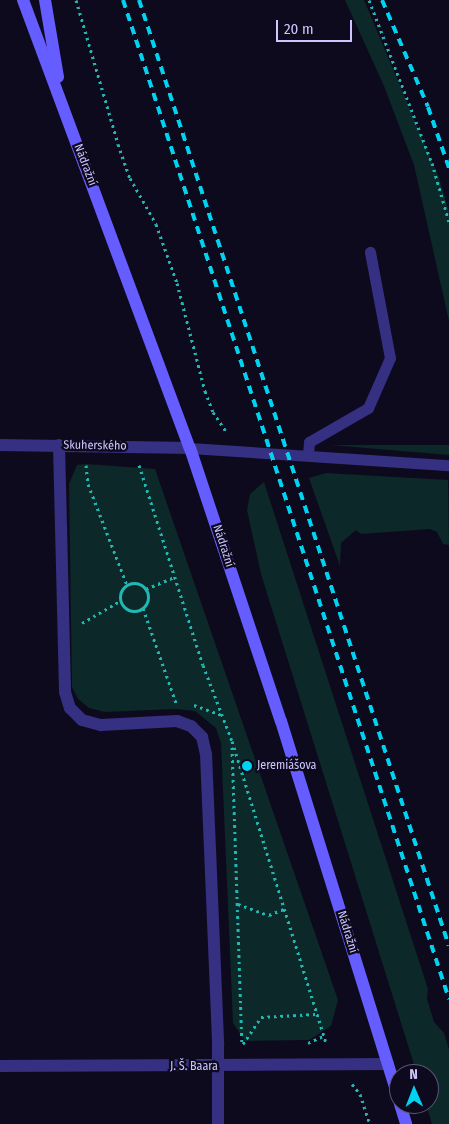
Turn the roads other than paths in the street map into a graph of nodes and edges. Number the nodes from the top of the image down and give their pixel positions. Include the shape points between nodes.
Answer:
1 (23, 0) edge
2 (45, 0) edge
3 (63, 106) junction
4 (370, 252) dead end
5 (0, 445) edge
6 (60, 445) junction
7 (190, 448) junction
8 (308, 454) junction
9 (449, 465) edge
10 (388, 1064) junction
11 (0, 1066) edge
12 (389, 1067) edge
13 (218, 1068) junction
14 (218, 1124) edge

1 - 3 main road, Nádražní
2 - 3 main road
3 - 7 main road, Nádražní
4 - 8 lane via 390,358 368,408 310,442
5 - 6 street, Skuherského
6 - 7 street, Skuherského
6 - 13 street via 65,692 70,708 82,720 101,725 177,720 191,726 202,737 206,754
7 - 8 lane
7 - 10 main road, Nádražní
8 - 9 lane
10 - 12 main road, Nádražní
10 - 13 street, J. Š. Baara
11 - 13 street, J. Š. Baara
13 - 14 street

